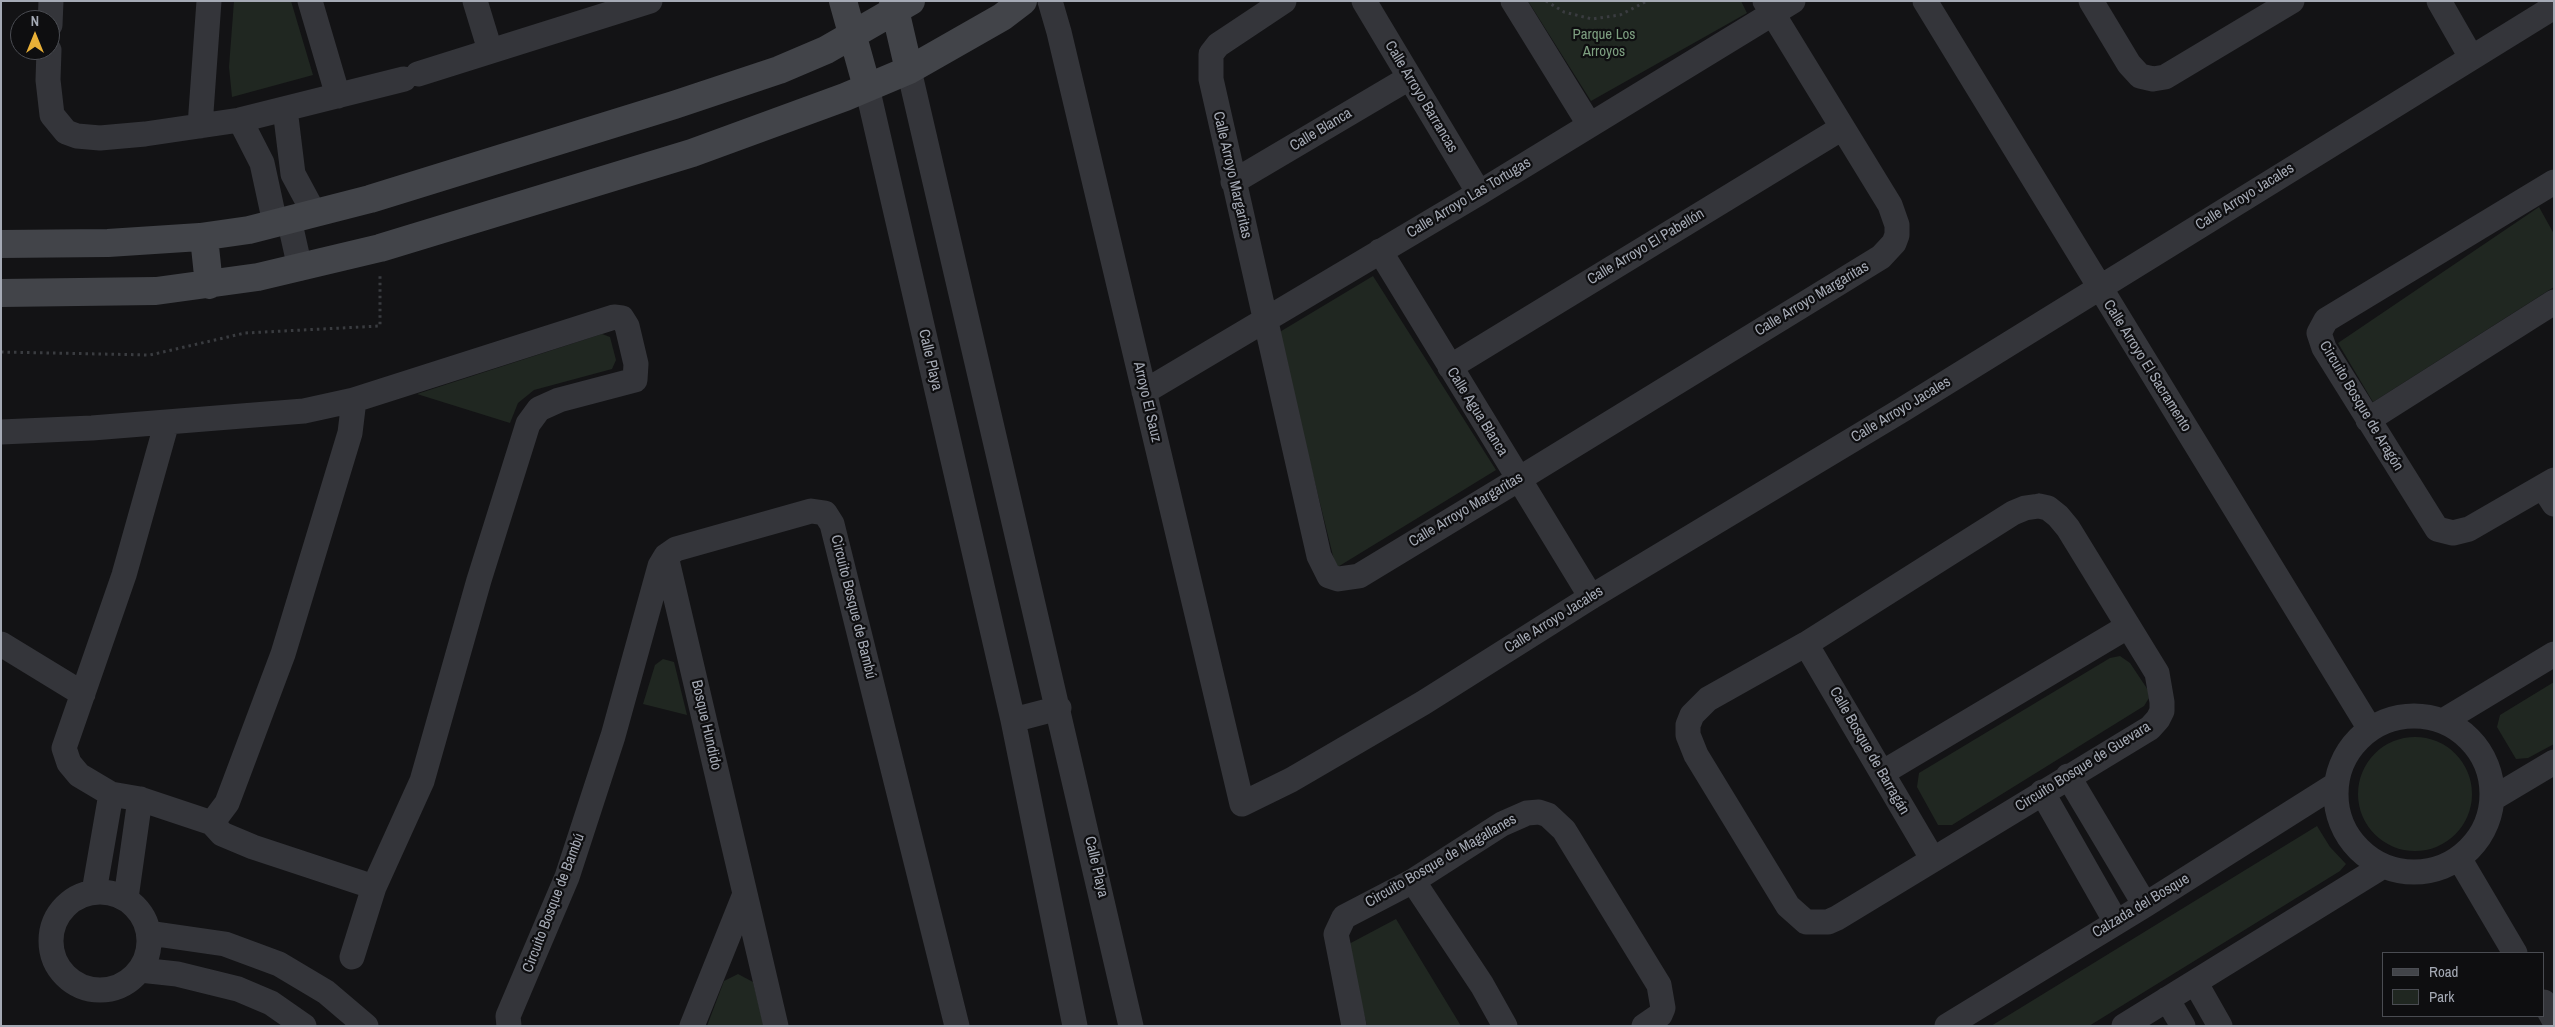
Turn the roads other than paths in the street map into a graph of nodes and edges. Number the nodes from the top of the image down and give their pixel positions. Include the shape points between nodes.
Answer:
1 (210, 1) edge
2 (310, 1) edge
3 (475, 1) edge
4 (650, 1) edge
5 (843, 1) edge
6 (1023, 1) edge
7 (1050, 1) edge
8 (1284, 1) edge
9 (1364, 1) edge
10 (1514, 1) edge
11 (1925, 1) edge
12 (2091, 1) edge
13 (2292, 1) edge
14 (2439, 1) edge
15 (900, 4) edge
16 (1776, 5) edge
17 (2554, 7) edge
18 (852, 36) junction
19 (490, 50) junction
20 (2471, 57) junction
21 (49, 60) edge
22 (909, 70) junction
23 (1409, 78) junction
24 (867, 87) junction
25 (338, 96) junction
26 (285, 110) junction
27 (240, 120) junction
28 (1589, 124) junction
29 (200, 126) junction
30 (1842, 128) junction
31 (1233, 182) junction
32 (2552, 186) edge
33 (1478, 193) junction
34 (293, 219) junction
35 (204, 237) junction
36 (1, 244) edge
37 (1380, 251) junction
38 (300, 268) junction
39 (210, 285) junction
40 (2099, 288) junction
41 (1, 293) edge
42 (2554, 302) edge
43 (1267, 319) junction
44 (1450, 367) junction
45 (1144, 392) junction
46 (354, 400) junction
47 (2368, 420) junction
48 (167, 422) junction
49 (1, 432) edge
50 (1519, 479) junction
51 (2550, 490) edge
52 (666, 556) junction
53 (1591, 597) junction
54 (2127, 627) junction
55 (1, 644) edge
56 (1806, 644) junction
57 (2554, 654) edge
58 (84, 694) junction
59 (1059, 708) junction
60 (1013, 720) junction
61 (2442, 721) junction
62 (2370, 729) junction
63 (2554, 762) edge
64 (1882, 773) junction
65 (2068, 776) junction
66 (2335, 785) junction
67 (2042, 792) junction
68 (111, 794) junction
69 (140, 799) junction
70 (2492, 799) junction
71 (1242, 804) joint
72 (212, 823) junction
73 (1932, 858) junction
74 (2459, 858) junction
75 (2382, 866) junction
76 (1413, 880) junction
77 (374, 887) junction
78 (94, 892) junction
79 (746, 894) junction
80 (126, 898) junction
81 (2145, 905) junction
82 (2116, 922) junction
83 (148, 932) junction
84 (2514, 952) edge
85 (352, 956) dead end
86 (140, 970) junction
87 (2195, 982) junction
88 (2167, 999) junction
89 (2545, 1004) edge
90 (2554, 1020) edge
91 (304, 1026) edge
92 (366, 1026) edge
93 (508, 1026) edge
94 (692, 1026) edge
95 (776, 1026) edge
96 (957, 1026) edge
97 (1075, 1026) edge
98 (1131, 1026) edge
99 (1354, 1026) edge
100 (1505, 1026) edge
101 (1644, 1026) edge
102 (1947, 1026) edge
103 (2124, 1026) edge
104 (2183, 1026) edge
105 (2220, 1026) edge

1 - 29 street
2 - 25 street
3 - 19 street
4 - 19 street
5 - 18 street, Calle Playa
6 - 22 street via 1002,17
7 - 45 street, Arroyo El Sauz
8 - 31 street, Calle Arroyo Margaritas via 1226,38 1211,54 1211,79
9 - 23 street, Calle Arroyo Barrancas
10 - 28 street
11 - 40 street, Calle Arroyo El Sacramento
12 - 13 street via 2129,64 2140,76 2153,79 2165,76
14 - 20 street
15 - 18 street
15 - 22 street, Calle Playa
16 - 28 street, Calle Arroyo Las Tortugas
16 - 30 street, Calle Arroyo Margaritas
17 - 20 street, Calle Arroyo Jacales
18 - 24 street, Calle Playa
18 - 34 street via 779,70 683,102 370,199
19 - 25 street
20 - 40 street, Calle Arroyo Jacales
21 - 29 street via 52,115 66,132 100,138
22 - 24 street
22 - 59 street, Calle Playa
23 - 31 street, Calle Blanca
23 - 33 street, Calle Arroyo Barrancas
24 - 38 street via 692,153 380,248
24 - 60 street, Calle Playa
25 - 26 street
26 - 27 street
26 - 34 street via 293,174
27 - 29 street
27 - 34 street
28 - 33 street, Calle Arroyo Las Tortugas
30 - 44 street, Calle Arroyo El Pabellón
30 - 50 street, Calle Arroyo Margaritas via 1895,215 1897,235 1888,250
31 - 43 street, Calle Arroyo Margaritas
32 - 47 street, Circuito Bosque de Aragón via 2322,325 2320,342
33 - 37 street, Calle Arroyo Las Tortugas
34 - 35 street
34 - 38 street
35 - 36 street via 108,244
35 - 39 street
37 - 43 street, Calle Arroyo Las Tortugas
37 - 44 street, Calle Agua Blanca
38 - 39 street
39 - 41 street via 129,293
40 - 53 street, Calle Arroyo Jacales
40 - 62 street, Calle Arroyo El Sacramento
42 - 47 street
43 - 45 street, Calle Arroyo Las Tortugas
43 - 50 street, Calle Arroyo Margaritas via 1319,556 1329,576 1338,579 1359,576
44 - 50 street, Calle Agua Blanca
45 - 71 street, Arroyo El Sauz
46 - 48 street via 304,411
46 - 72 street via 350,433 283,654 226,803
46 - 77 street via 614,317 622,318 627,326 636,364 635,380 558,400 539,409 528,424 479,580 422,781
47 - 51 street, Circuito Bosque de Aragón via 2433,524 2444,533 2469,529
48 - 49 street
48 - 58 street via 124,575
50 - 53 street, Calle Agua Blanca
52 - 79 street, Bosque Hundido
52 - 93 street, Circuito Bosque de Bambú via 660,566 613,736 567,877 508,1016
52 - 96 street, Circuito Bosque de Bambú via 676,549 811,511 825,513 832,524
53 - 71 street, Calle Arroyo Jacales via 1423,703 1291,780
54 - 56 street, Circuito Bosque de Guevara via 2068,528 2048,508 2038,506 2013,513
54 - 64 street
54 - 65 street, Circuito Bosque de Guevara via 2157,674 2162,711 2150,728
55 - 58 street
56 - 64 street, Calle Bosque de Barragán
56 - 73 street, Circuito Bosque de Guevara via 1698,706 1688,725 1696,756 1788,906 1806,922 1828,922 1837,918
57 - 61 street
58 - 68 street via 64,748 69,763 79,775
59 - 60 street
59 - 98 street, Calle Playa
60 - 97 street, Calle Playa
61 - 62 street via 2420,716 2398,717
61 - 70 street via 2460,730 2485,760
62 - 66 street via 2356,740 2342,761
63 - 70 street
64 - 73 street, Calle Bosque de Barragán
65 - 67 street, Circuito Bosque de Guevara
65 - 81 street
66 - 75 street via 2336,810 2345,834 2361,853
66 - 81 street, Calzada del Bosque
67 - 73 street, Circuito Bosque de Guevara
67 - 82 street
68 - 69 street
68 - 78 street
69 - 72 street
69 - 80 street
70 - 74 street via 2487,822 2476,842
72 - 77 street via 222,834 253,847
74 - 75 street via 2422,872 2402,872
74 - 84 street
75 - 87 street
76 - 99 street, Circuito Bosque de Magallanes via 1353,911 1338,925 1337,943
76 - 100 street
76 - 101 street, Circuito Bosque de Magallanes via 1516,817 1539,812 1548,815 1564,830 1659,985 1663,1008 1660,1015
77 - 85 street
78 - 80 street via 111,892
78 - 86 street via 78,896 55,919 52,951 58,966 82,987 98,990 114,988 129,981
79 - 94 street
79 - 95 street, Bosque Hundido
80 - 83 street via 139,909
81 - 82 street, Calzada del Bosque
82 - 102 street, Calzada del Bosque
83 - 86 street via 148,956
83 - 92 street via 225,944 279,964 326,992
86 - 91 street via 177,974 238,989 271,1003
87 - 88 street
87 - 105 street
88 - 103 street
88 - 104 street
89 - 90 street

